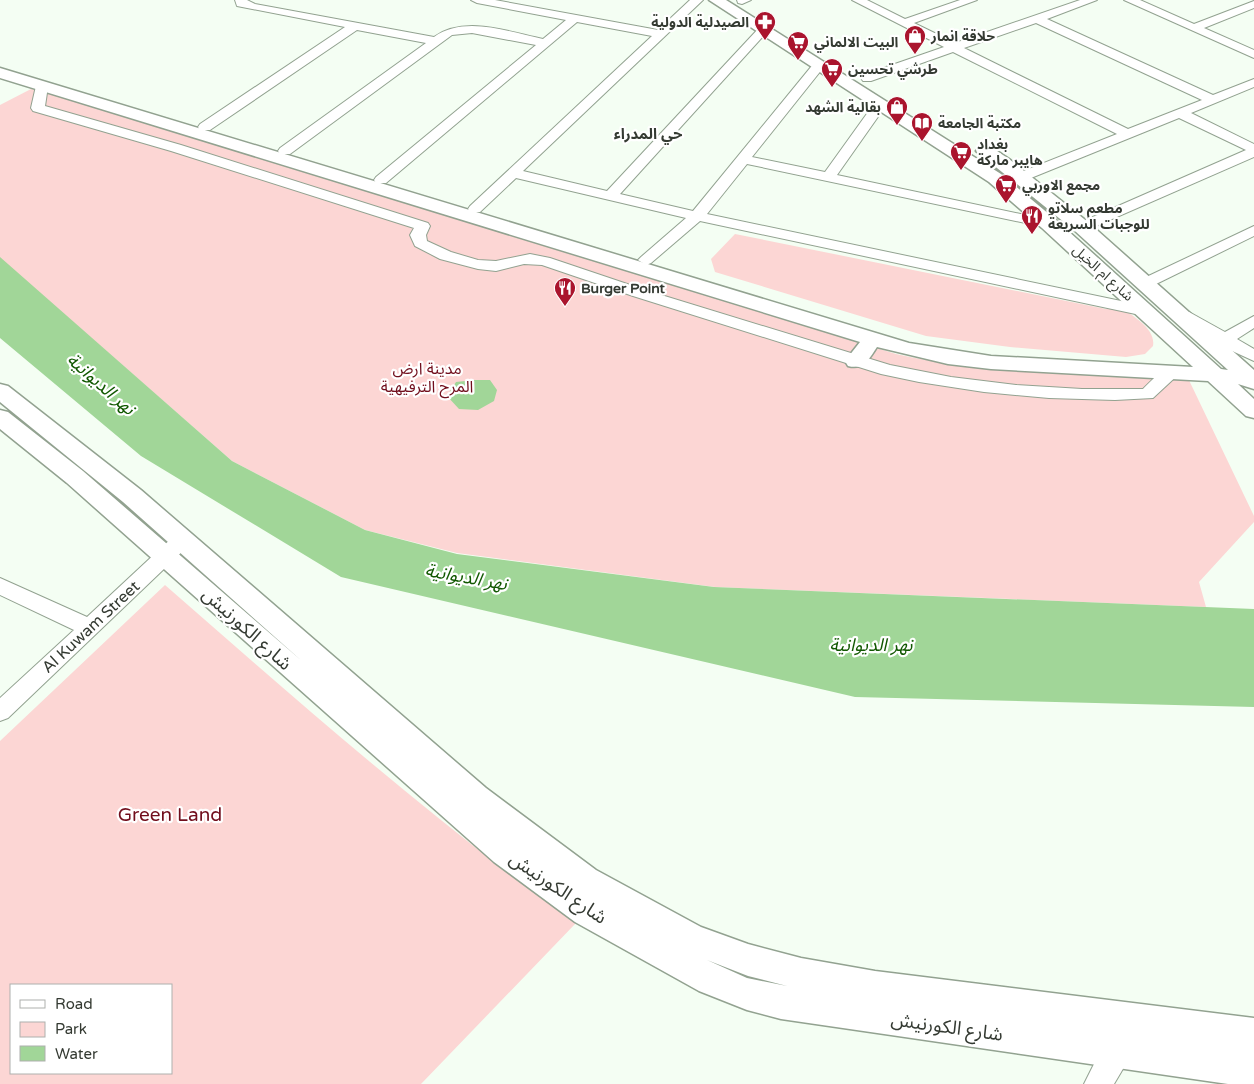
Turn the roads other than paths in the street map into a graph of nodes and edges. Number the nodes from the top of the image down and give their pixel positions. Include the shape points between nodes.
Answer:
1 (241, 0) edge
2 (477, 0) edge
3 (697, 0) edge
4 (716, 0) edge
5 (742, 0) edge
6 (860, 0) edge
7 (971, 0) edge
8 (1091, 0) edge
9 (1134, 0) edge
10 (1251, 7) edge
11 (574, 19) junction
12 (1037, 19) junction
13 (904, 23) junction
14 (353, 27) junction
15 (1194, 28) junction
16 (763, 30) junction
17 (660, 34) junction
18 (435, 41) junction
19 (546, 43) junction
20 (954, 48) junction
21 (1254, 54) edge
22 (0, 65) edge
23 (819, 65) junction
24 (0, 73) edge
25 (867, 78) junction
26 (1254, 83) edge
27 (42, 86) junction
28 (1234, 92) junction
29 (1247, 98) dead end
30 (1213, 100) junction
31 (881, 104) junction
32 (1180, 113) junction
33 (205, 127) junction
34 (951, 129) dead end
35 (1128, 134) junction
36 (967, 140) dead end
37 (285, 151) junction
38 (1254, 151) edge
39 (744, 159) junction
40 (512, 173) junction
41 (829, 176) junction
42 (1021, 177) junction
43 (381, 180) junction
44 (611, 195) junction
45 (475, 209) junction
46 (697, 216) junction
47 (1049, 224) junction
48 (1082, 227) junction
49 (1254, 230) edge
50 (589, 253) junction
51 (646, 260) junction
52 (571, 270) junction
53 (1146, 283) junction
54 (1160, 298) junction
55 (1145, 311) junction
56 (1254, 321) edge
57 (1162, 327) junction
58 (872, 340) junction
59 (1223, 340) junction
60 (1254, 356) edge
61 (1148, 359) junction
62 (856, 361) junction
63 (1235, 363) junction
64 (1185, 366) junction
65 (1214, 374) junction
66 (1253, 380) edge
67 (1232, 390) junction
68 (0, 391) edge
69 (1254, 411) edge
70 (0, 417) edge
71 (173, 548) junction
72 (0, 586) edge
73 (90, 628) junction
74 (0, 712) edge
75 (1126, 1018) junction
76 (1254, 1035) edge
77 (1117, 1052) junction
78 (1254, 1070) edge
79 (1098, 1084) edge

1 - 14 street via 241,4
2 - 11 street
3 - 17 street
4 - 16 main road, شارع ام الخيل
5 - 25 main road
6 - 13 street
7 - 13 street
8 - 12 street
9 - 15 street
10 - 15 street
11 - 17 street
11 - 19 street
12 - 20 street
12 - 30 street
13 - 20 street
14 - 18 street
14 - 33 street
15 - 21 street
16 - 23 main road, شارع ام الخيل
16 - 44 street
17 - 40 street
18 - 19 street via 449,32 467,28
18 - 37 street
19 - 43 street
20 - 25 street
20 - 35 street
22 - 33 main road
23 - 31 main road, شارع ام الخيل
23 - 39 street
24 - 27 main road
25 - 34 main road
26 - 28 street
27 - 50 main road
27 - 52 street via 38,108 423,226 418,235 420,243 427,248 484,266 530,258
28 - 29 street
28 - 30 street
30 - 32 street
31 - 41 street
31 - 47 main road, شارع ام الخيل via 986,171
32 - 35 street
32 - 38 street
33 - 37 main road
35 - 42 street
36 - 42 main road, شارع ام الخيل
37 - 43 main road
38 - 48 street
39 - 41 street
39 - 46 street
40 - 44 street
40 - 45 street
41 - 47 street
42 - 48 main road, شارع ام الخيل
43 - 45 main road
44 - 46 street
45 - 51 main road
46 - 51 street
46 - 55 street
47 - 55 main road, شارع ام الخيل
48 - 53 main road, شارع ام الخيل
49 - 53 street
50 - 52 main road
50 - 58 main road
51 - 61 main road via 870,330 926,343 1014,354
52 - 62 street
53 - 54 main road, شارع ام الخيل
54 - 59 street
54 - 63 main road, شارع ام الخيل
55 - 57 main road, شارع ام الخيل
56 - 59 street
57 - 61 main road via 1167,337 1166,347 1157,357
57 - 64 main road, شارع ام الخيل
58 - 62 main road
58 - 64 main road via 975,362
59 - 60 street
61 - 64 main road
62 - 64 street via 924,378 1096,395 1147,394
63 - 64 main road via 1224,359
63 - 66 main road, شارع ام الخيل
64 - 65 main road
64 - 67 main road
65 - 66 main road
65 - 67 main road
67 - 69 main road
68 - 71 main road, شارع الكورنيش via 132,496
70 - 71 main road, شارع الكورنيش via 75,477
71 - 73 street, Al Kuwam Street
71 - 75 main road, شارع الكورنيش via 482,802 585,880 690,938 801,974 875,987
71 - 77 main road, شارع الكورنيش via 305,680 505,852 586,911 711,980 747,994 781,1002
72 - 73 street
73 - 74 street, Al Kuwam Street
75 - 76 main road, شارع الكورنيش
75 - 77 street
77 - 78 main road, شارع الكورنيش
77 - 79 street

